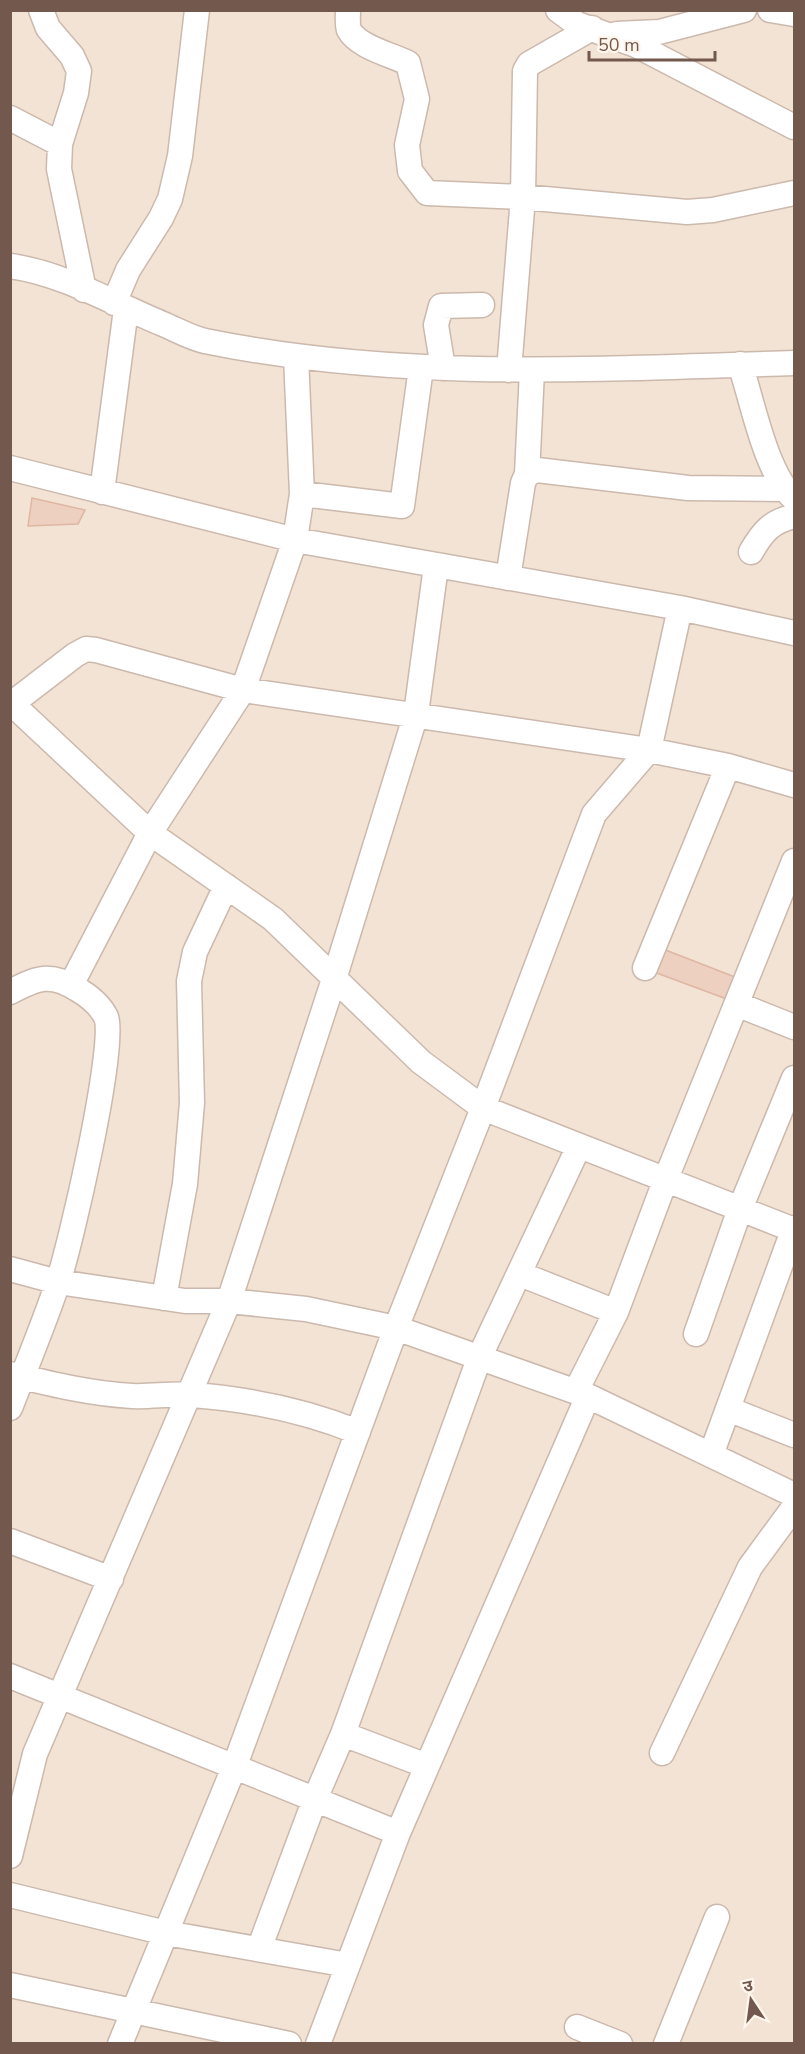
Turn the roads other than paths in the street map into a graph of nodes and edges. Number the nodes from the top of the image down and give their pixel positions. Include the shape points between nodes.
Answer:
1 (41, 10) edge
2 (197, 10) edge
3 (348, 10) edge
4 (558, 10) edge
5 (744, 10) edge
6 (770, 10) edge
7 (795, 14) edge
8 (602, 31) junction
9 (10, 118) edge
10 (795, 127) edge
11 (60, 144) junction
12 (795, 193) edge
13 (524, 197) junction
14 (10, 266) edge
15 (84, 290) junction
16 (482, 305) dead end
17 (120, 306) junction
18 (296, 357) junction
19 (794, 359) edge
20 (740, 364) junction
21 (432, 368) junction
22 (521, 370) junction
23 (10, 468) edge
24 (528, 474) junction
25 (102, 492) junction
26 (302, 494) junction
27 (789, 494) edge
28 (795, 516) edge
29 (294, 540) junction
30 (751, 552) dead end
31 (436, 566) junction
32 (508, 578) junction
33 (680, 608) junction
34 (795, 633) edge
35 (243, 690) junction
36 (11, 704) edge
37 (416, 714) junction
38 (649, 750) junction
39 (728, 766) junction
40 (795, 785) edge
41 (150, 833) junction
42 (795, 861) edge
43 (226, 886) junction
44 (645, 968) dead end
45 (335, 976) junction
46 (71, 985) junction
47 (10, 992) edge
48 (739, 1005) junction
49 (795, 1027) edge
50 (794, 1078) edge
51 (483, 1108) junction
52 (579, 1146) junction
53 (666, 1181) junction
54 (740, 1209) junction
55 (794, 1229) edge
56 (10, 1269) edge
57 (519, 1274) junction
58 (58, 1282) junction
59 (164, 1298) junction
60 (229, 1301) junction
61 (616, 1312) junction
62 (396, 1328) junction
63 (696, 1334) dead end
64 (480, 1356) junction
65 (16, 1375) edge
66 (582, 1393) junction
67 (191, 1395) junction
68 (10, 1408) edge
69 (728, 1409) junction
70 (358, 1432) junction
71 (795, 1435) edge
72 (711, 1455) junction
73 (795, 1495) edge
74 (795, 1507) edge
75 (10, 1541) edge
76 (111, 1579) junction
77 (10, 1676) edge
78 (60, 1696) junction
79 (343, 1734) junction
80 (662, 1753) dead end
81 (235, 1765) junction
82 (427, 1766) junction
83 (315, 1799) junction
84 (398, 1833) junction
85 (10, 1856) edge
86 (10, 1895) edge
87 (717, 1917) dead end
88 (166, 1933) junction
89 (259, 1949) junction
90 (348, 1965) junction
91 (10, 1985) edge
92 (134, 2010) junction
93 (577, 2027) dead end
94 (120, 2043) edge
95 (289, 2043) edge
96 (318, 2043) edge
97 (620, 2043) edge
98 (666, 2043) edge

1 - 11 street via 48,28 72,56 79,71
2 - 17 street via 180,156 171,194 161,218 128,270
3 - 13 street via 348,28 362,42 408,63 417,99 406,146 410,171 427,193
4 - 8 street via 577,24
5 - 8 street via 658,32
6 - 7 street
8 - 10 street
8 - 13 street via 530,64 525,71
9 - 11 street
11 - 15 street via 59,169
12 - 13 street via 687,212
13 - 22 street
14 - 15 street via 52,276
15 - 17 street
16 - 21 street via 441,306
17 - 18 street via 202,340
17 - 25 street
18 - 21 street
18 - 26 street
19 - 20 street
20 - 22 street
20 - 27 street via 767,450
21 - 22 street
21 - 26 street via 402,506
22 - 24 street
23 - 25 street
24 - 27 street via 537,470 688,488
24 - 32 street via 521,494
25 - 29 street
26 - 29 street
28 - 30 street via 777,521 763,531
29 - 31 street
29 - 35 street
31 - 32 street
31 - 37 street
32 - 33 street
33 - 34 street
33 - 38 street
35 - 36 street via 86,649
35 - 37 street
35 - 41 street
36 - 41 street
37 - 38 street
37 - 45 street
38 - 39 street
38 - 51 street via 594,814
39 - 40 street
39 - 44 street
41 - 43 street
41 - 46 street
42 - 48 street
43 - 45 street via 273,919
43 - 59 street via 195,952 191,971 191,1115 185,1184
45 - 51 street via 421,1062
45 - 60 street
46 - 47 street via 58,979 35,979
46 - 58 street via 91,997 106,1018 108,1049
48 - 49 street
48 - 53 street
50 - 54 street
51 - 52 street
51 - 62 street
52 - 53 street
52 - 57 street
53 - 54 street
53 - 61 street
54 - 55 street
54 - 63 street
55 - 69 street
56 - 58 street
57 - 61 street
57 - 64 street
58 - 59 street
58 - 65 street
59 - 60 street
60 - 62 street via 306,1310
60 - 67 street
61 - 66 street
62 - 64 street
62 - 70 street
64 - 66 street
64 - 79 street
65 - 67 street via 112,1394
65 - 68 street
66 - 72 street
66 - 82 street
67 - 70 street via 325,1419
67 - 76 street
69 - 71 street
69 - 72 street
70 - 81 street
72 - 73 street
74 - 80 street via 750,1567
75 - 76 street
76 - 78 street
77 - 78 street
78 - 81 street
78 - 85 street via 35,1754
79 - 82 street
79 - 83 street
81 - 83 street
81 - 88 street
82 - 84 street
83 - 84 street
83 - 89 street
84 - 90 street
86 - 88 street
87 - 98 street
88 - 89 street
88 - 92 street
89 - 90 street
90 - 96 street
91 - 92 street
92 - 94 street
92 - 95 street
93 - 97 street

